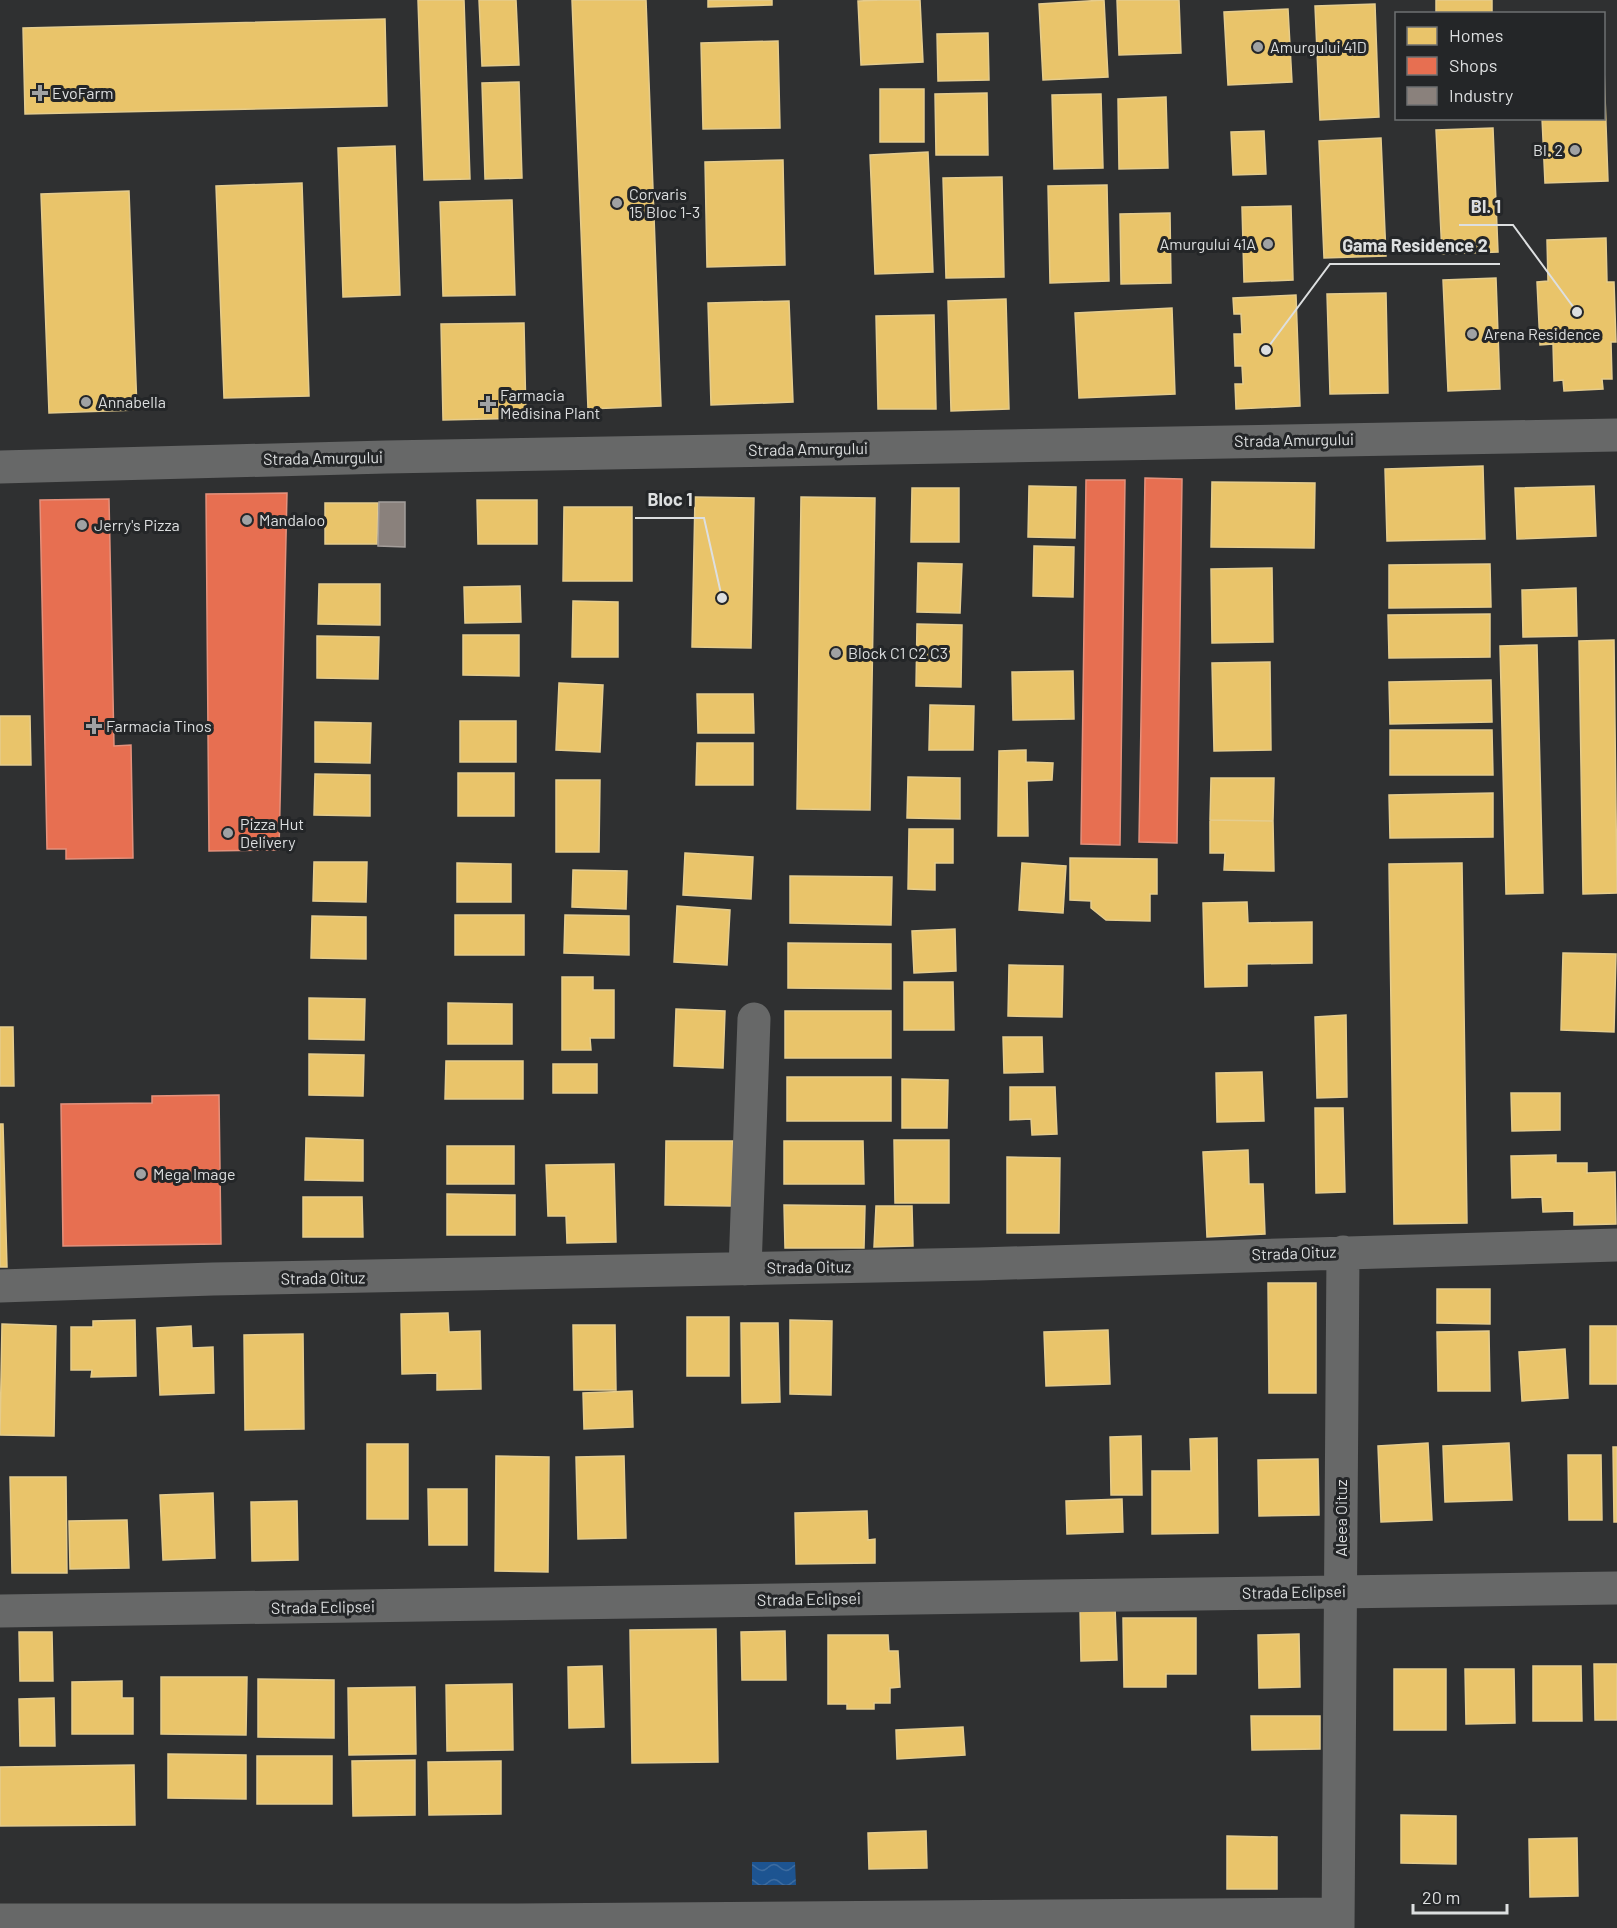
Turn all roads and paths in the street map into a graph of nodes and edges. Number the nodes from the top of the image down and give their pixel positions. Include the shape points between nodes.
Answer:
1 (1617, 435) edge
2 (0, 467) edge
3 (754, 1019) dead end
4 (1617, 1245) edge
5 (1343, 1252) junction
6 (745, 1269) junction
7 (0, 1286) edge
8 (1617, 1588) edge
9 (1341, 1592) junction
10 (0, 1611) edge
11 (0, 1920) edge
12 (1338, 1921) edge
13 (872, 1922) edge
14 (717, 1923) edge
15 (314, 1924) edge
16 (517, 1924) edge

1 - 2 street, Strada Amurgului
3 - 6 street
4 - 5 street, Strada Oituz
5 - 6 street, Strada Oituz
5 - 9 street, Aleea Oituz
6 - 7 street, Strada Oituz
8 - 9 street, Strada Eclipsei
9 - 10 street, Strada Eclipsei
9 - 12 street, Aleea Oituz
11 - 15 street
12 - 13 street
13 - 14 street
14 - 16 street
15 - 16 street

